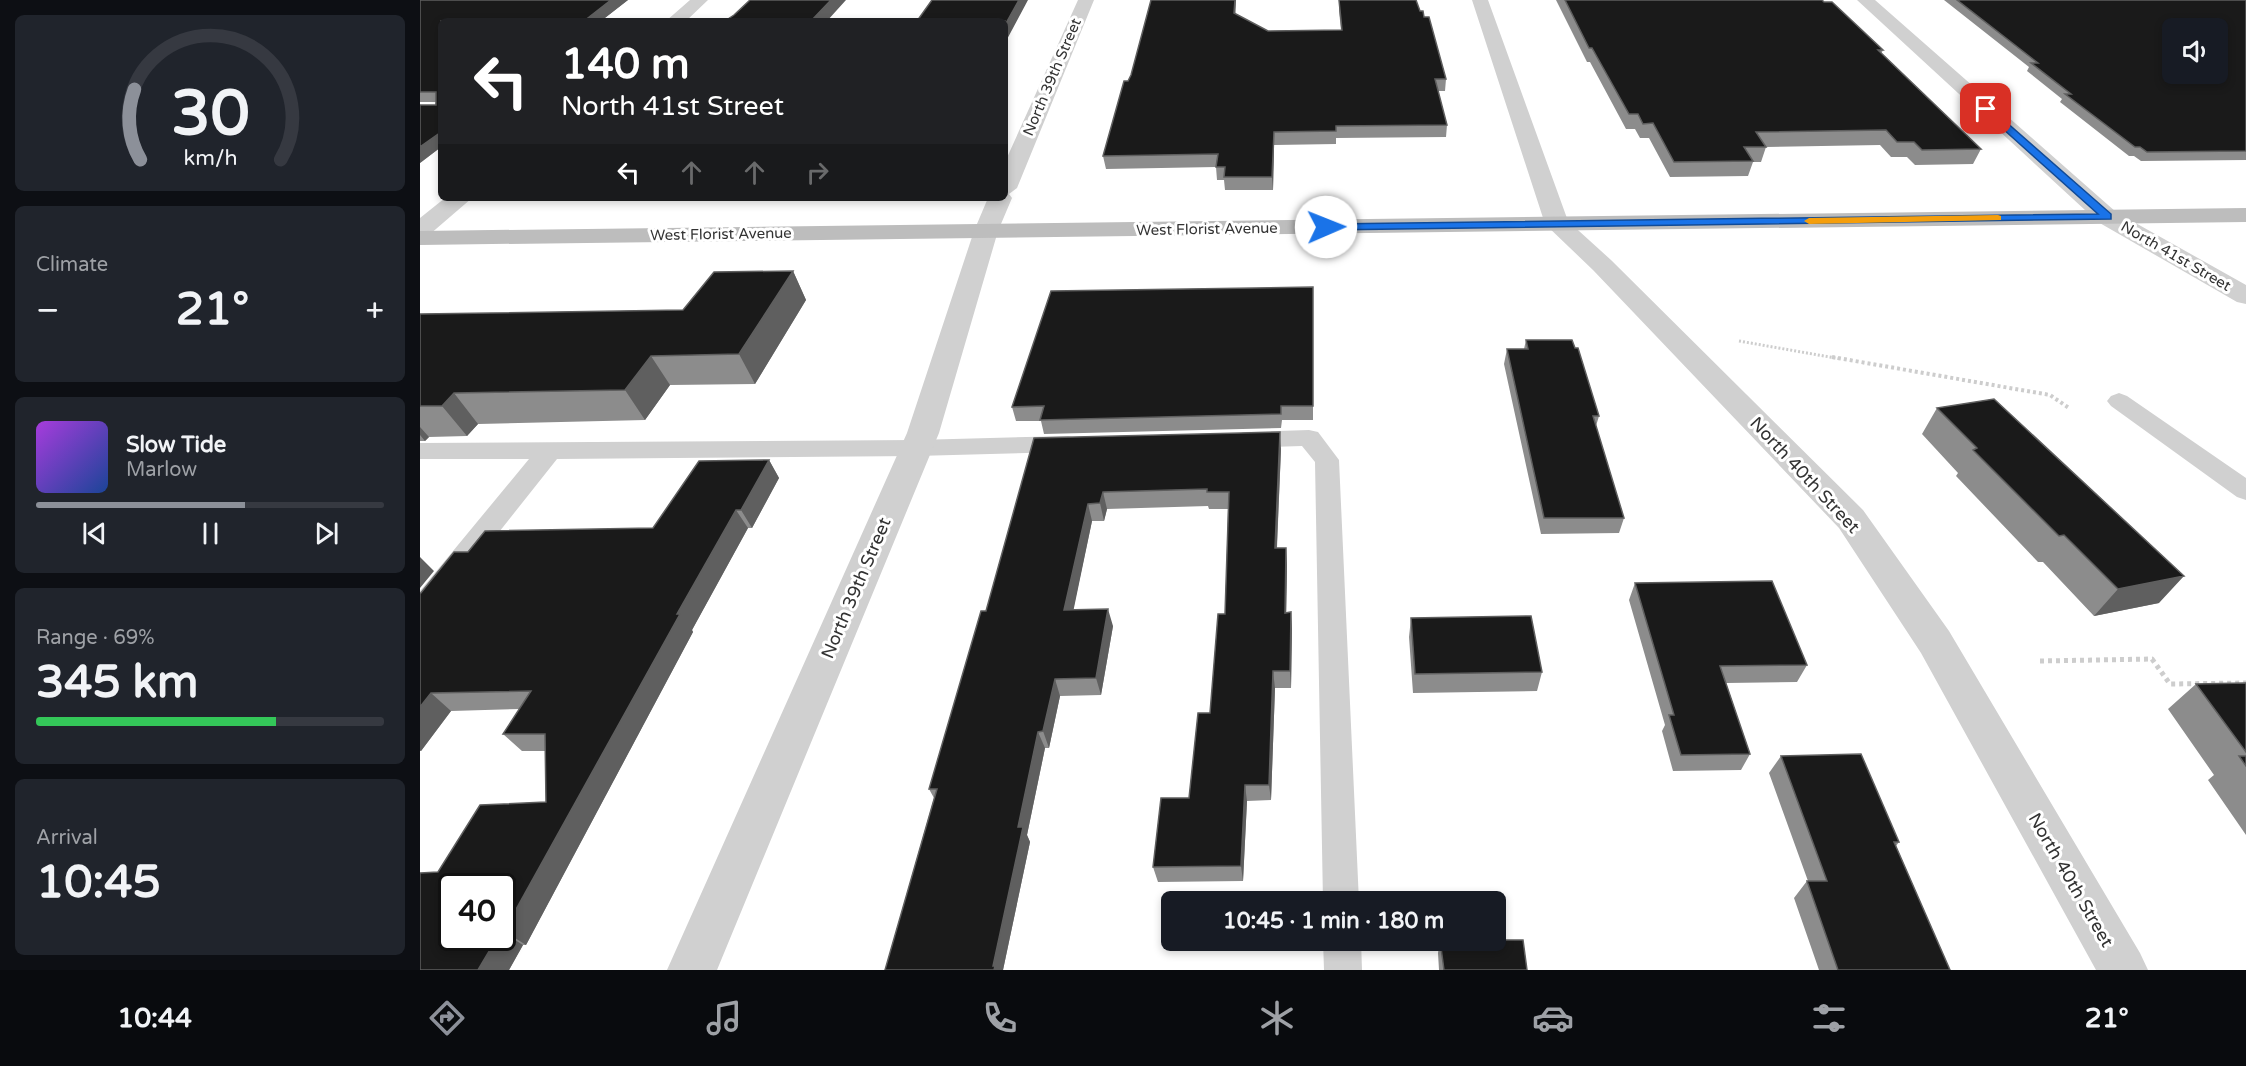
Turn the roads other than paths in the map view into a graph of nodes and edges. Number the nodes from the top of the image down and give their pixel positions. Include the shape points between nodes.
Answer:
1 (700, 0) edge
2 (1086, 0) edge
3 (1480, 0) edge
4 (1865, 0) edge
5 (679, 18) edge
6 (1008, 181) edge
7 (456, 201) edge
8 (999, 201) edge
9 (2246, 215) edge
10 (2108, 217) junction
11 (1557, 224) junction
12 (420, 231) edge
13 (986, 231) junction
14 (420, 238) edge
15 (2246, 296) edge
16 (2119, 401) dead end
17 (1226, 440) edge
18 (1094, 443) edge
19 (916, 448) junction
20 (550, 450) junction
21 (420, 451) edge
22 (2246, 491) edge
23 (420, 611) edge
24 (1341, 891) edge
25 (1342, 951) edge
26 (693, 970) edge
27 (1343, 970) edge
28 (2123, 970) edge

1 - 5 street
2 - 6 street, North 39th Street
3 - 11 street, North 40th Street
4 - 10 street, North 41st Street
7 - 12 street
8 - 13 street, North 39th Street
9 - 10 street, West Florist Avenue
10 - 11 street, West Florist Avenue
10 - 15 street, North 41st Street
11 - 13 street, West Florist Avenue
11 - 28 street, North 40th Street via 1851,519 1935,642
13 - 14 street, West Florist Avenue
13 - 19 street, North 39th Street
16 - 22 lane
17 - 24 lane via 1310,438 1327,460
18 - 19 lane
19 - 20 lane
19 - 26 street, North 39th Street
20 - 21 lane
20 - 23 lane
25 - 27 lane

